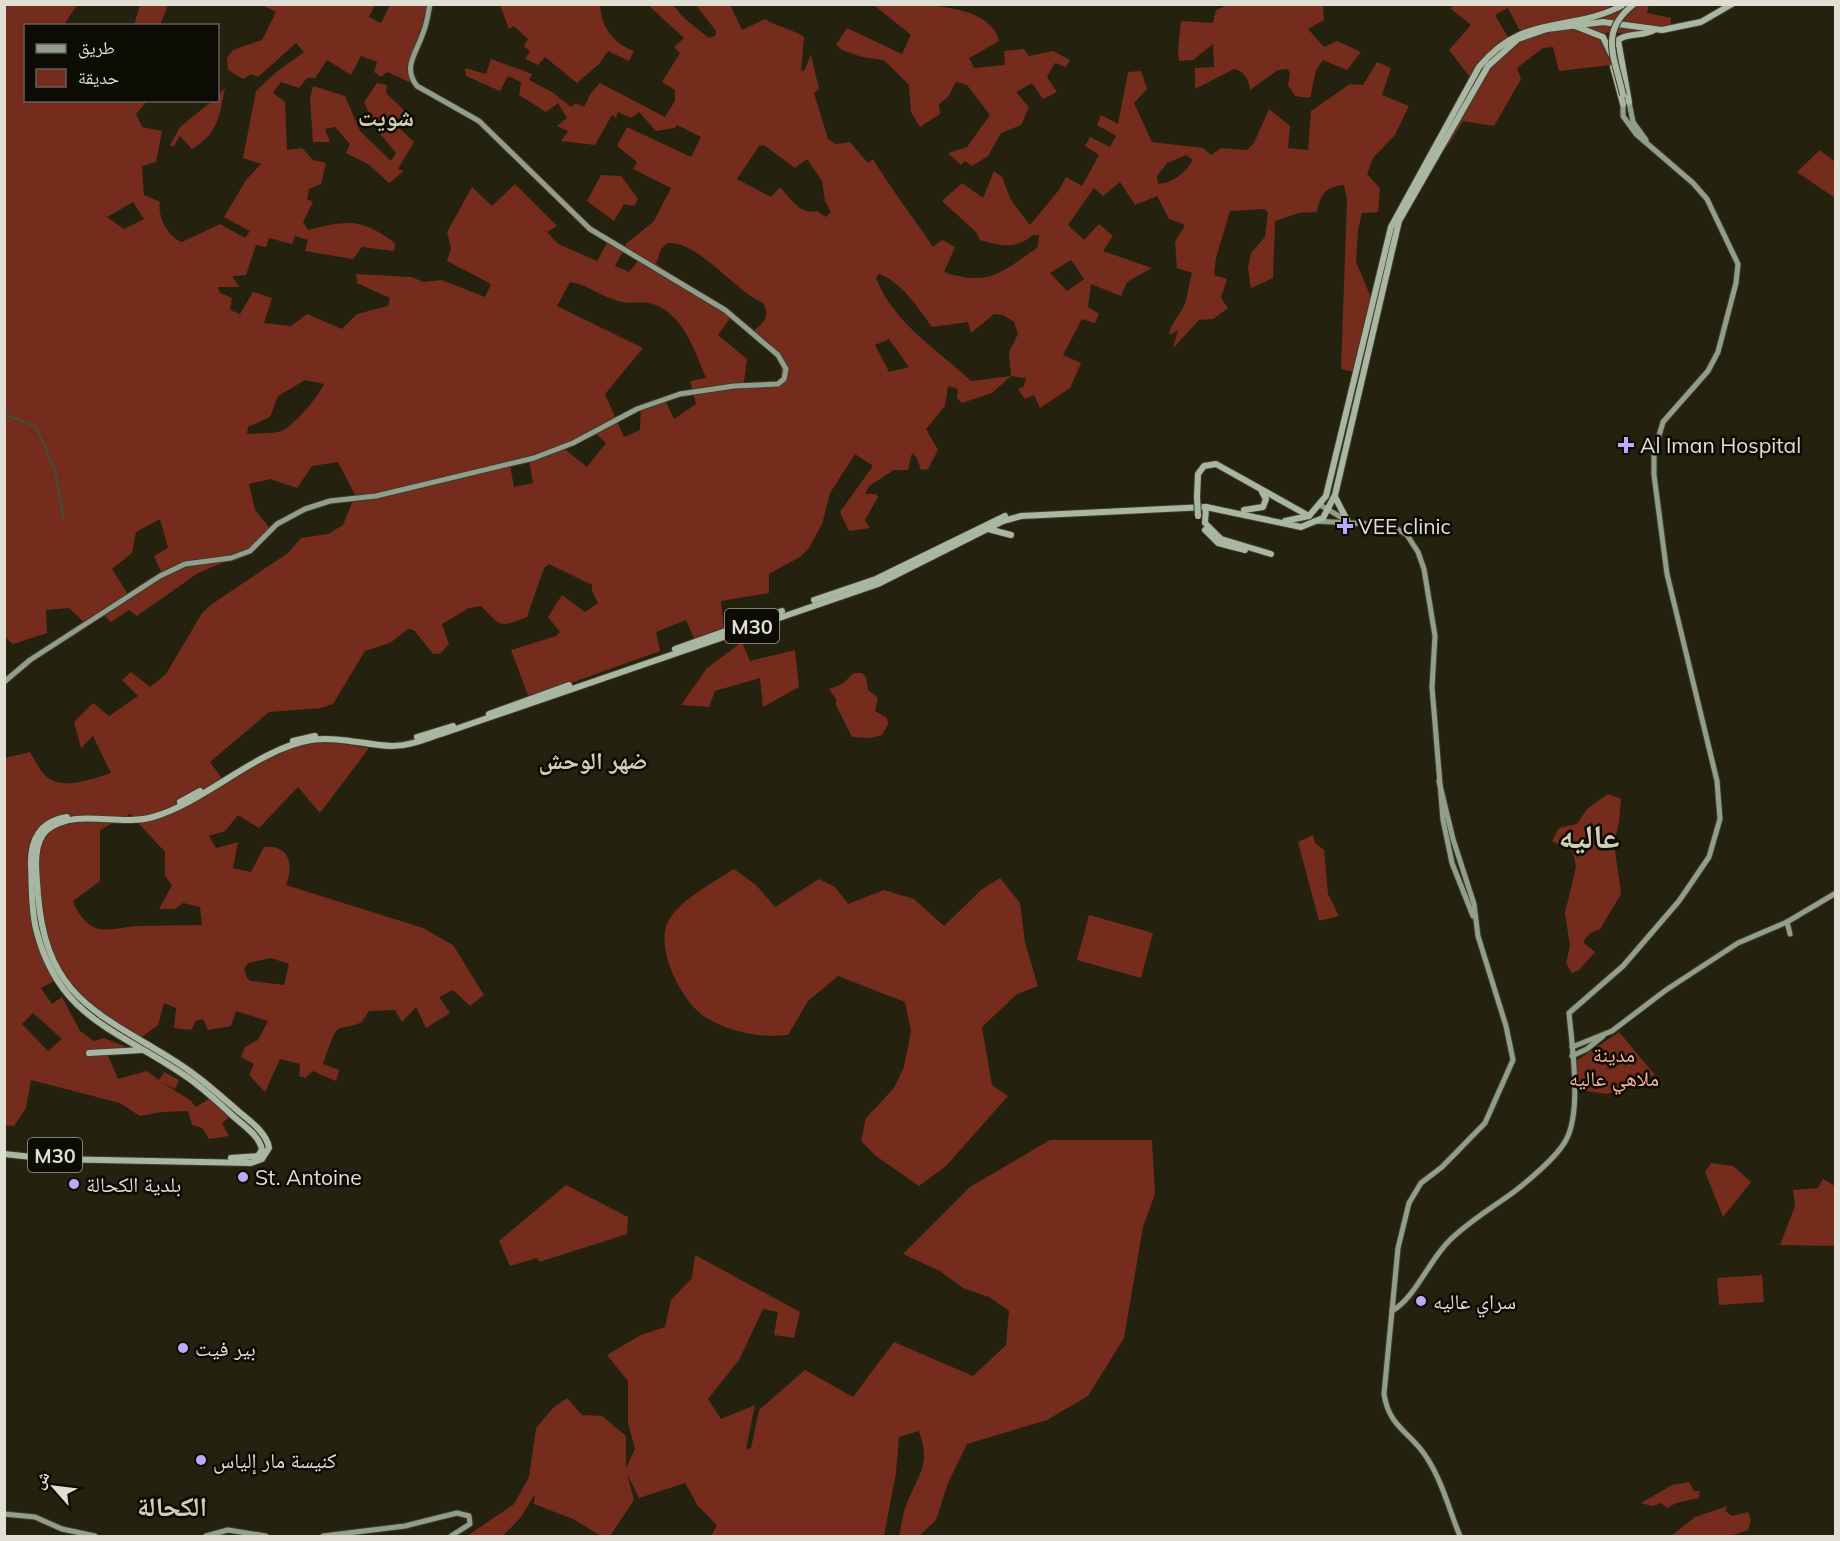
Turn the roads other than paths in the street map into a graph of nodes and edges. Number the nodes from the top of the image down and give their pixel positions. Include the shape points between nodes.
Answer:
1 (430, 4) edge
2 (1634, 4) edge
3 (1732, 4) edge
4 (1622, 6) edge
5 (1595, 19) junction
6 (1572, 25) junction
7 (1633, 27) junction
8 (1654, 30) junction
9 (1608, 44) junction
10 (1618, 45) junction
11 (1626, 103) junction
12 (1259, 489) junction
13 (1335, 495) junction
14 (1320, 505) junction
15 (1206, 507) junction
16 (1244, 510) junction
17 (1328, 510) junction
18 (1309, 516) junction
19 (1349, 521) junction
20 (1316, 522) junction
21 (988, 529) junction
22 (1011, 535) dead end
23 (933, 553) junction
24 (818, 601) junction
25 (4, 682) edge
26 (1439, 781) junction
27 (1465, 873) junction
28 (1457, 877) junction
29 (1836, 894) edge
30 (1474, 917) junction
31 (1787, 922) junction
32 (1790, 934) dead end
33 (119, 1036) junction
34 (134, 1045) junction
35 (1572, 1047) junction
36 (1584, 1047) junction
37 (119, 1048) junction
38 (143, 1050) junction
39 (1572, 1056) junction
40 (4, 1152) edge
41 (1392, 1311) junction
42 (4, 1514) edge
43 (96, 1536) edge
44 (206, 1536) edge
45 (266, 1536) edge
46 (323, 1536) edge
47 (451, 1536) edge
48 (1460, 1536) edge

1 - 25 main road via 424,32 410,65 417,87 479,121 590,229 725,310 778,355 786,369 784,379 778,384 680,394 637,409 563,448 534,458 304,509 277,524 249,551 231,558 185,564 160,576 38,654
2 - 11 highway, bridge via 1618,18 1612,32
3 - 8 highway via 1701,22
4 - 5 highway
4 - 7 highway via 1622,20
5 - 6 highway
5 - 7 highway
5 - 14 highway via 1532,29 1507,40 1475,73 1390,227 1332,479
6 - 9 highway via 1598,33
6 - 13 highway via 1518,39 1491,62 1403,211
7 - 8 highway
8 - 10 highway via 1622,37
9 - 10 highway
9 - 11 highway
10 - 11 highway
11 - 35 main road via 1623,116 1636,134 1707,199 1738,264 1718,352 1708,371 1663,422 1654,464 1667,574 1717,781 1720,819 1709,857 1684,893 1623,966 1569,1013
12 - 15 highway, bridge via 1223,466 1212,464 1200,470 1196,480 1198,516 1203,528 1225,546 1268,553 1221,539 1205,523
12 - 16 highway via 1266,498 1263,507
12 - 18 highway
13 - 17 highway
13 - 19 highway via 1336,504
14 - 17 main road
14 - 18 highway
15 - 20 highway, M30 via 1294,526
15 - 21 highway, M30 via 1042,513 1010,519
16 - 18 highway, M30 via 1288,522
16 - 23 highway, M30 via 1172,504 1023,512 993,521
17 - 19 main road
17 - 20 highway
18 - 20 main road
19 - 20 main road
19 - 26 main road via 1391,525 1411,540 1424,568 1435,636 1432,687
21 - 22 highway
21 - 23 highway, M30
23 - 24 highway, M30 via 878,584
24 - 33 highway, M30 via 419,737 389,742 305,737 277,748 165,810 133,817 73,816 49,823 32,844 36,931 66,994 85,1014
24 - 40 highway, M30 via 420,741 394,746 332,739 310,741 276,753 161,814 134,820 73,819 49,829 38,846 39,902 46,939 64,978 97,1014 210,1087 257,1129 269,1148 262,1159 251,1163 51,1159
26 - 27 main road
26 - 28 main road via 1446,842
27 - 28 main road
27 - 30 main road
28 - 30 main road
29 - 31 main road
30 - 41 main road via 1514,1060 1485,1123 1421,1183 1409,1203 1398,1248
31 - 32 main road
31 - 36 main road via 1738,943
33 - 34 highway, M30
33 - 37 highway
34 - 37 highway
34 - 38 highway, M30
35 - 36 main road
35 - 39 main road
36 - 39 main road
37 - 38 highway via 89,1053
38 - 40 highway, M30 via 183,1074 219,1103 260,1142 260,1154 233,1158
39 - 41 main road via 1576,1099 1564,1144 1527,1180 1448,1242 1402,1305
41 - 48 main road via 1384,1394 1387,1412 1427,1457
42 - 43 main road via 35,1517 62,1529
44 - 45 main road via 228,1530
46 - 47 main road via 405,1526 457,1513 469,1516 470,1524

